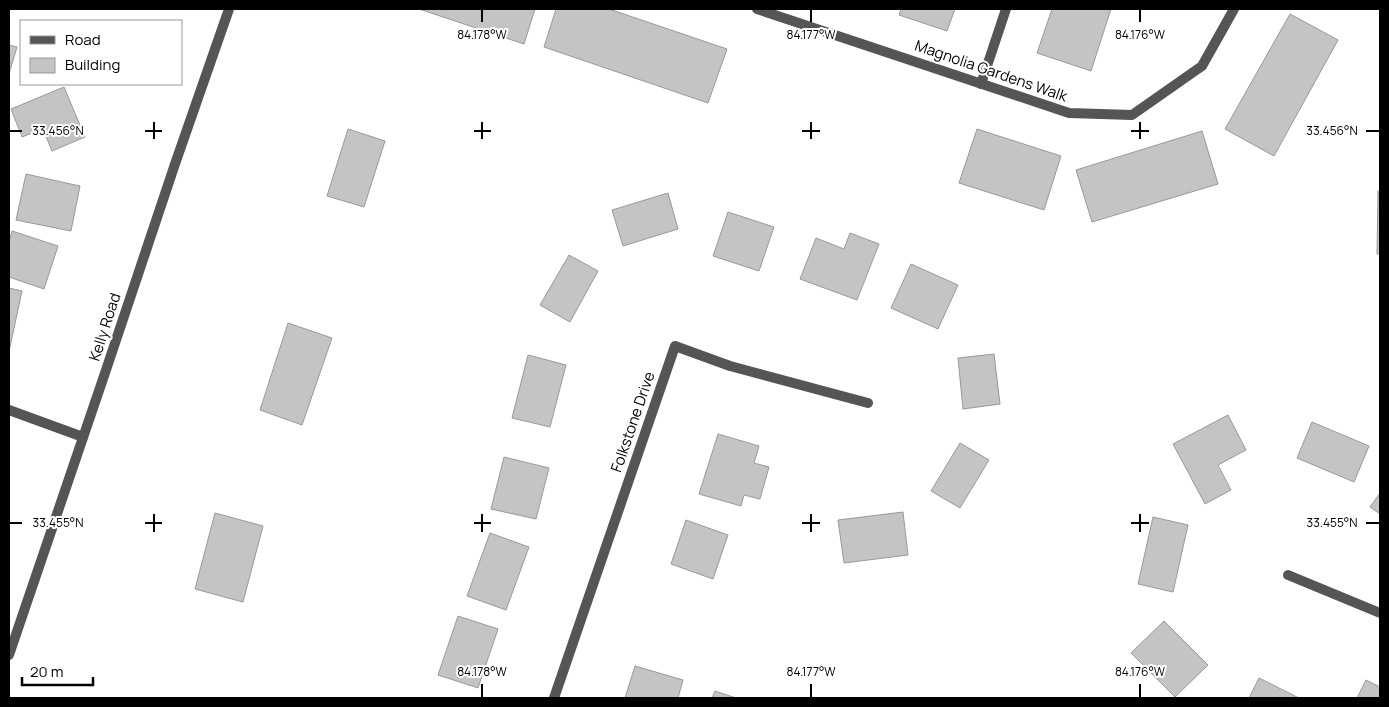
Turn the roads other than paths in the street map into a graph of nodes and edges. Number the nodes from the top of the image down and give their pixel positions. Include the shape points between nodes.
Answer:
1 (229, 9) edge
2 (757, 9) edge
3 (1006, 9) edge
4 (1234, 9) edge
5 (982, 84) junction
6 (868, 403) dead end
7 (9, 410) edge
8 (83, 437) junction
9 (1288, 575) dead end
10 (1380, 613) edge
11 (9, 655) edge
12 (554, 698) edge

1 - 8 street, Kelly Road
2 - 5 street, Magnolia Gardens Walk
3 - 5 street
4 - 5 street, Magnolia Gardens Walk via 1202,66 1132,115 1069,113
6 - 12 street, Folkstone Drive via 730,366 675,346
7 - 8 street
8 - 11 street, Kelly Road
9 - 10 street

